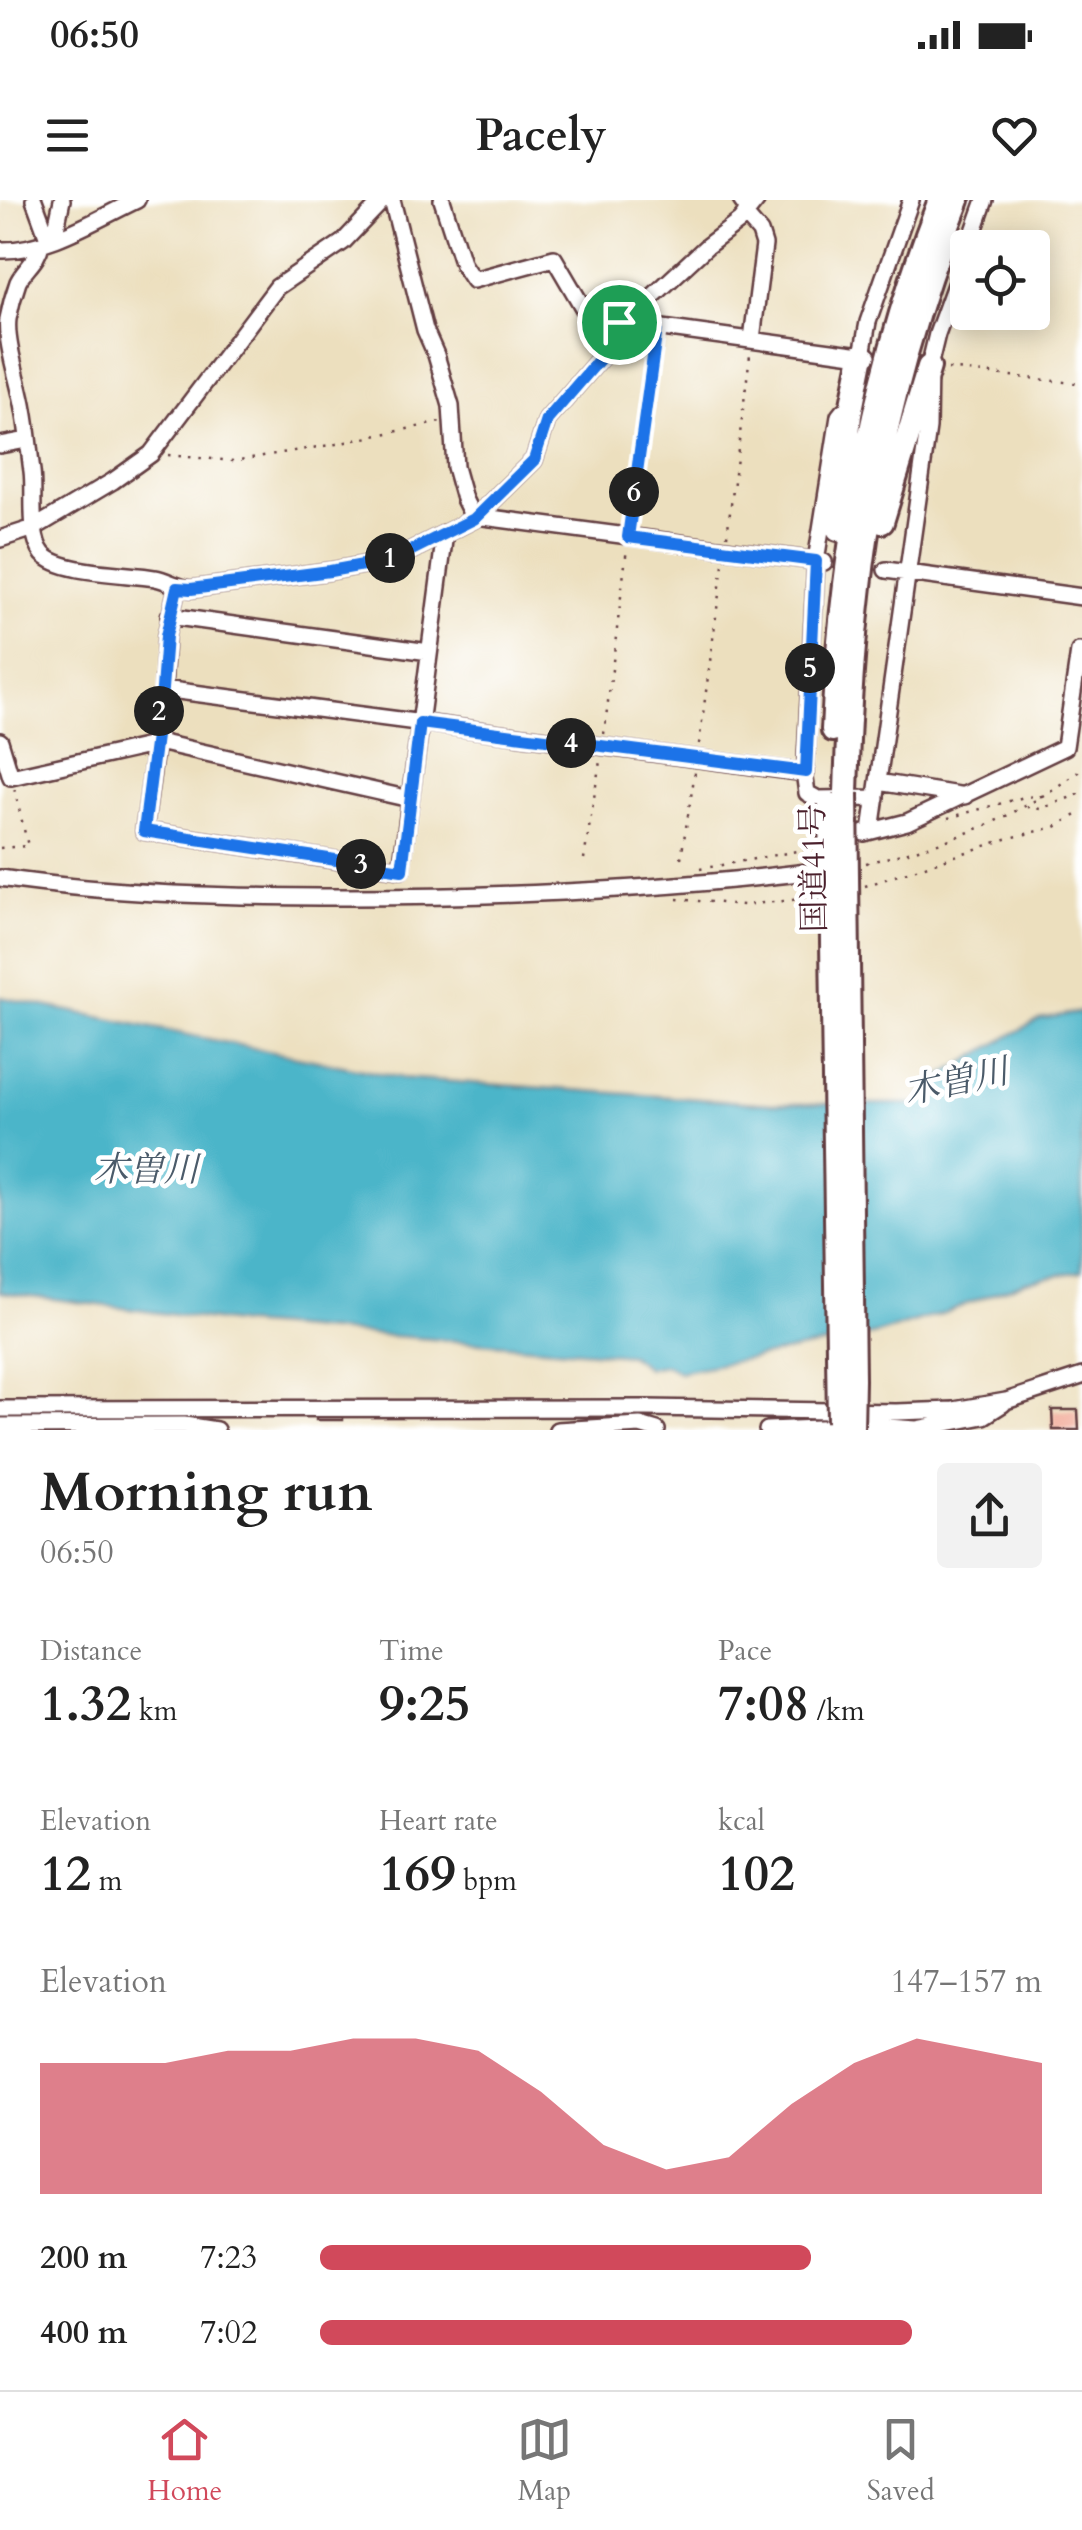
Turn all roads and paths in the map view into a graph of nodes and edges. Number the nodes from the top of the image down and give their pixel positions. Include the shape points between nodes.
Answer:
1 (34, 200) edge
2 (62, 200) edge
3 (138, 200) edge
4 (382, 200) edge
5 (392, 200) edge
6 (442, 200) edge
7 (757, 200) edge
8 (911, 200) edge
9 (940, 200) edge
10 (958, 200) edge
11 (985, 200) edge
12 (743, 208) edge
13 (974, 230) edge
14 (48, 241) junction
15 (0, 250) edge
16 (660, 290) junction
17 (950, 298) edge
18 (621, 322) junction
19 (657, 328) junction
20 (752, 339) junction
21 (867, 356) junction
22 (928, 367) junction
23 (1082, 384) edge
24 (854, 395) junction
25 (452, 420) junction
26 (26, 440) junction
27 (0, 446) edge
28 (151, 454) junction
29 (475, 518) junction
30 (34, 528) junction
31 (445, 533) junction
32 (628, 537) junction
33 (0, 540) edge
34 (725, 550) junction
35 (820, 562) junction
36 (886, 570) dead end
37 (908, 573) junction
38 (177, 588) junction
39 (1082, 597) edge
40 (169, 616) junction
41 (1079, 651) dead end
42 (429, 652) junction
43 (836, 662) junction
44 (162, 689) junction
45 (420, 723) junction
46 (0, 741) edge
47 (602, 746) junction
48 (154, 747) junction
49 (848, 749) junction
50 (697, 760) junction
51 (1082, 769) edge
52 (806, 772) junction
53 (11, 777) junction
54 (877, 790) junction
55 (838, 793) junction
56 (1082, 793) edge
57 (965, 796) junction
58 (1046, 796) junction
59 (410, 799) junction
60 (1026, 806) junction
61 (938, 819) dead end
62 (871, 831) junction
63 (0, 848) edge
64 (813, 848) joint
65 (681, 858) dead end
66 (584, 859) dead end
67 (859, 865) dead end
68 (700, 869) dead end
69 (816, 871) dead end
70 (0, 878) edge
71 (1082, 1376) edge
72 (1006, 1401) junction
73 (0, 1409) edge
74 (0, 1426) edge
75 (898, 1429) edge
76 (216, 1430) edge
77 (556, 1430) edge
78 (657, 1430) edge
79 (767, 1430) edge
80 (838, 1430) edge
81 (855, 1430) edge

1 - 14 street
2 - 14 street
3 - 14 street
4 - 28 street via 342,242 277,287
5 - 25 street
6 - 18 street via 473,280 554,258 585,311
7 - 12 street
8 - 21 street via 873,306
9 - 43 highway, 国道41号 via 910,282 872,427
10 - 49 highway, 国道41号 via 924,289 874,496 860,582
11 - 13 street
12 - 16 street
12 - 20 street via 764,245
14 - 15 street
14 - 26 street via 20,279 8,318
16 - 18 street
16 - 19 street
17 - 22 street
18 - 19 street
18 - 29 street via 604,354 547,420 534,460
19 - 20 street
19 - 32 path
20 - 21 street
20 - 34 path
21 - 24 highway
22 - 23 path
22 - 37 street via 928,428
22 - 49 highway via 881,524
24 - 35 street via 839,416
24 - 43 highway via 832,592
25 - 28 path via 233,461
25 - 29 street via 456,467
26 - 27 street
26 - 30 street
28 - 30 street
29 - 31 street
29 - 32 street
30 - 33 street
30 - 38 street via 53,560 160,579
31 - 38 street via 380,562
31 - 42 street
32 - 34 street
32 - 47 path
34 - 35 street
34 - 50 path
35 - 52 street
36 - 37 street
37 - 39 street
37 - 54 street
38 - 40 street
40 - 42 street
40 - 44 street
41 - 57 street via 1064,748
42 - 45 street
43 - 55 highway, 国道41号
44 - 45 street
44 - 48 street
45 - 47 street
45 - 59 street
46 - 53 street
47 - 50 street
47 - 66 path
48 - 53 street
48 - 59 street via 162,743
48 - 59 street via 144,831 402,870
49 - 55 highway, 国道41号
50 - 52 street
50 - 65 path
51 - 58 path
52 - 54 street via 807,794 818,799
53 - 63 path via 28,846
54 - 57 street
54 - 62 street
55 - 80 highway, 国道41号, bridge
55 - 81 highway, 国道41号, bridge
56 - 60 path via 1040,809
57 - 62 street
58 - 60 path
58 - 61 path
60 - 67 path via 938,845
62 - 64 street
64 - 68 path
69 - 70 street via 481,896 212,897
71 - 72 street
72 - 73 street via 896,1412
72 - 75 street via 984,1416
74 - 76 street
75 - 79 street
77 - 78 street

